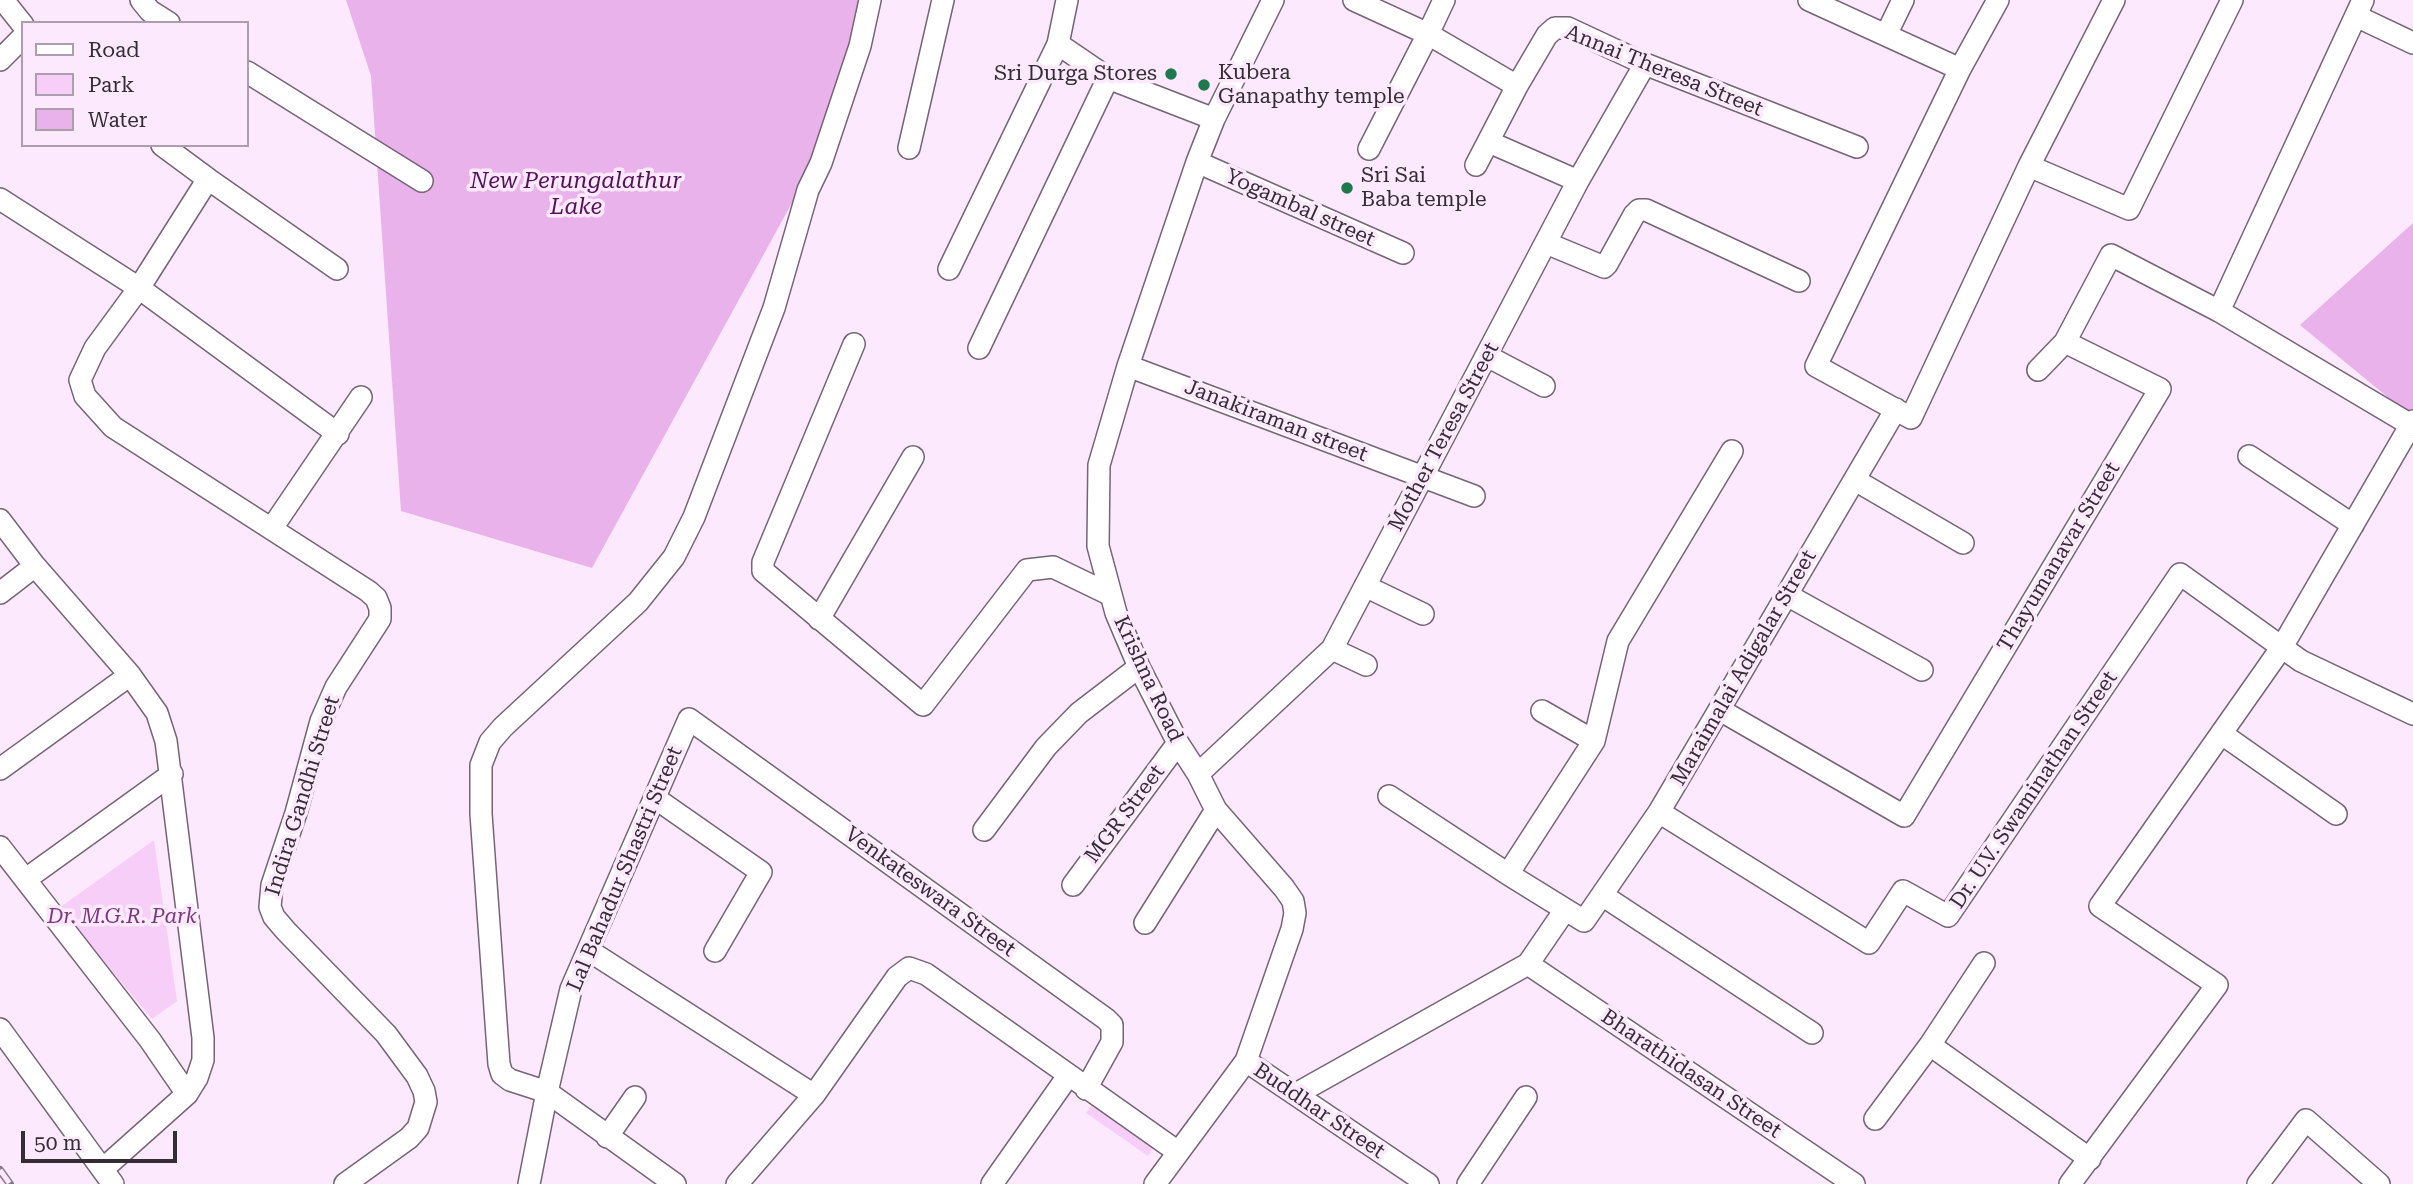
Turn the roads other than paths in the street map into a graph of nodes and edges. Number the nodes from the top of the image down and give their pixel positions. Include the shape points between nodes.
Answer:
1 (3, 0) edge
2 (870, 0) edge
3 (943, 0) edge
4 (1067, 0) edge
5 (1273, 0) edge
6 (1354, 0) edge
7 (1444, 0) edge
8 (1809, 0) edge
9 (1903, 0) edge
10 (1998, 0) edge
11 (2114, 0) edge
12 (2232, 0) edge
13 (147, 8) edge
14 (2359, 8) edge
15 (166, 21) edge
16 (21, 22) edge
17 (1428, 34) junction
18 (1886, 35) junction
19 (21, 39) edge
20 (2413, 43) edge
21 (1059, 44) junction
22 (0, 60) edge
23 (1645, 64) junction
24 (1960, 69) junction
25 (248, 73) edge
26 (1108, 78) junction
27 (1517, 86) junction
28 (1214, 119) junction
29 (1489, 142) junction
30 (165, 147) edge
31 (1857, 147) dead end
32 (909, 148) dead end
33 (1368, 149) dead end
34 (1197, 162) junction
35 (1476, 165) dead end
36 (2029, 166) junction
37 (208, 179) junction
38 (422, 181) dead end
39 (1578, 181) junction
40 (0, 199) edge
41 (1546, 243) junction
42 (1403, 253) dead end
43 (337, 269) dead end
44 (949, 269) dead end
45 (1799, 281) dead end
46 (139, 288) junction
47 (2219, 311) junction
48 (2065, 342) junction
49 (854, 344) dead end
50 (979, 348) dead end
51 (1487, 356) junction
52 (1128, 366) junction
53 (2038, 370) dead end
54 (1544, 386) dead end
55 (361, 397) dead end
56 (1896, 410) junction
57 (2412, 423) edge
58 (338, 434) junction
59 (1732, 451) dead end
60 (2249, 456) dead end
61 (913, 457) dead end
62 (1423, 477) junction
63 (1854, 480) junction
64 (1474, 496) dead end
65 (0, 520) edge
66 (2353, 526) junction
67 (272, 528) junction
68 (1963, 543) dead end
69 (35, 566) junction
70 (1365, 586) junction
71 (0, 593) edge
72 (1111, 595) junction
73 (1787, 595) junction
74 (1423, 614) dead end
75 (819, 619) junction
76 (2283, 647) junction
77 (1332, 649) junction
78 (1366, 665) dead end
79 (1139, 667) junction
80 (1922, 670) dead end
81 (130, 676) junction
82 (1720, 710) junction
83 (1542, 711) dead end
84 (2413, 715) edge
85 (689, 719) joint
86 (2222, 734) junction
87 (1594, 741) junction
88 (1178, 743) junction
89 (0, 769) edge
90 (172, 774) junction
91 (1198, 774) junction
92 (1389, 796) dead end
93 (655, 798) junction
94 (1216, 810) junction
95 (1660, 811) junction
96 (2336, 814) dead end
97 (984, 830) dead end
98 (0, 846) edge
99 (1508, 874) junction
100 (26, 879) junction
101 (1073, 884) dead end
102 (1602, 895) junction
103 (1565, 910) junction
104 (1145, 923) dead end
105 (588, 950) junction
106 (715, 951) dead end
107 (1984, 962) dead end
108 (1528, 964) junction
109 (0, 1029) edge
110 (1812, 1033) dead end
111 (1930, 1045) junction
112 (1246, 1061) junction
113 (1068, 1076) junction
114 (1086, 1088) junction
115 (547, 1092) junction
116 (187, 1094) junction
117 (1296, 1094) junction
118 (814, 1095) junction
119 (635, 1097) dead end
120 (1526, 1097) dead end
121 (1875, 1119) dead end
122 (607, 1137) junction
123 (1178, 1152) junction
124 (2084, 1175) edge
125 (108, 1177) edge
126 (1415, 1181) edge
127 (345, 1184) edge
128 (529, 1184) edge
129 (675, 1184) edge
130 (737, 1184) edge
131 (992, 1184) edge
132 (1155, 1184) edge
133 (1468, 1184) edge
134 (1854, 1184) edge
135 (2258, 1184) edge
136 (2379, 1184) edge

1 - 16 street
2 - 115 street via 860,46 808,190 774,308 679,547 638,602 503,726 485,752 479,782 499,1064 510,1080
3 - 32 street
4 - 21 street
5 - 28 street, Krishna Road
6 - 17 street
7 - 17 street
8 - 18 street
9 - 18 street
10 - 24 street
11 - 36 street
12 - 36 street via 2129,209
13 - 15 street
14 - 20 street
14 - 47 street
17 - 27 street
17 - 33 street
18 - 24 street
19 - 22 street
21 - 26 street
21 - 44 street
23 - 27 street, Annai Theresa Street via 1568,28 1555,28
23 - 31 street, Annai Theresa Street
23 - 39 street, Mother Teresa Street
24 - 56 street via 1816,366
25 - 38 street
26 - 28 street
26 - 50 street
27 - 29 street, Annai Theresa Street
28 - 34 street, Krishna Road
29 - 35 street, Annai Theresa Street
29 - 39 street
30 - 37 street
34 - 42 street, Yogambal street
34 - 52 street, Krishna Road
36 - 56 street via 1911,418
37 - 43 street
37 - 46 street
39 - 41 street, Mother Teresa Street
40 - 46 street
41 - 45 street via 1604,267 1634,215 1646,209
41 - 51 street, Mother Teresa Street
46 - 58 street
46 - 67 street, Indira Gandhi Street via 96,348 80,380 85,396 113,427
47 - 48 street via 2111,255
47 - 57 street
48 - 53 street
48 - 82 street, Thayumanavar Street via 2160,389 1904,816
49 - 75 street via 763,562 763,571
51 - 54 street
51 - 62 street, Mother Teresa Street
52 - 62 street, Janakiraman street
52 - 72 street, Krishna Road via 1100,465 1098,546
55 - 58 street
56 - 63 street, Maraimalai Adigalar Street
57 - 66 street
58 - 67 street
59 - 87 street via 1618,641
60 - 66 street
61 - 75 street
62 - 64 street, Janakiraman street
62 - 70 street, Mother Teresa Street
63 - 68 street
63 - 73 street, Maraimalai Adigalar Street
65 - 69 street
66 - 76 street
67 - 127 street, Indira Gandhi Street via 368,591 380,608 380,619 336,687 321,720 272,885 270,907 286,931 386,1034 424,1091 426,1102 418,1128
69 - 71 street
69 - 81 street
70 - 74 street
70 - 77 street, Mother Teresa Street
72 - 75 street via 1053,567 1027,570 923,705
72 - 79 street, Krishna Road
73 - 80 street
73 - 82 street, Maraimalai Adigalar Street
76 - 84 street via 2301,661
76 - 86 street
76 - 95 street, Dr. U.V. Swaminathan Street via 2180,573 1948,916 1903,891 1869,943
77 - 78 street
77 - 91 street, Mother Teresa Street
79 - 88 street, Krishna Road
79 - 97 street via 1079,713 1046,747
81 - 89 street
81 - 90 street via 157,713
82 - 95 street, Maraimalai Adigalar Street
83 - 87 street
85 - 93 street, Lal Bahadur Shastri Street
85 - 114 street, Venkateswara Street via 1107,1019 1112,1025 1112,1042
86 - 96 street
86 - 124 street via 2100,906 2217,985
87 - 99 street
88 - 91 street, Krishna Road
88 - 101 street, MGR Street
90 - 100 street
90 - 116 street via 203,1038 203,1060
91 - 94 street, Krishna Road
92 - 99 street
93 - 105 street, Lal Bahadur Shastri Street
93 - 106 street via 761,872
94 - 104 street
94 - 112 street, Krishna Road via 1284,888 1295,913
95 - 102 street, Maraimalai Adigalar Street
98 - 100 street
99 - 103 street
100 - 116 street
102 - 103 street, Maraimalai Adigalar Street via 1584,921
102 - 110 street
103 - 108 street
105 - 115 street, Lal Bahadur Shastri Street via 571,989
105 - 118 street
107 - 111 street
108 - 117 street
108 - 134 street, Bharathidasan Street
109 - 125 street
111 - 121 street
111 - 124 street
112 - 117 street, Buddhar Street
112 - 123 street, Krishna Road
113 - 114 street
113 - 118 street via 926,974 909,968 897,977
113 - 131 street
114 - 123 street
115 - 122 street
115 - 128 street, Lal Bahadur Shastri Street
116 - 125 street
117 - 126 street, Buddhar Street
118 - 130 street
119 - 122 street
120 - 133 street
122 - 129 street
123 - 132 street, Krishna Road
135 - 136 street via 2306,1120

